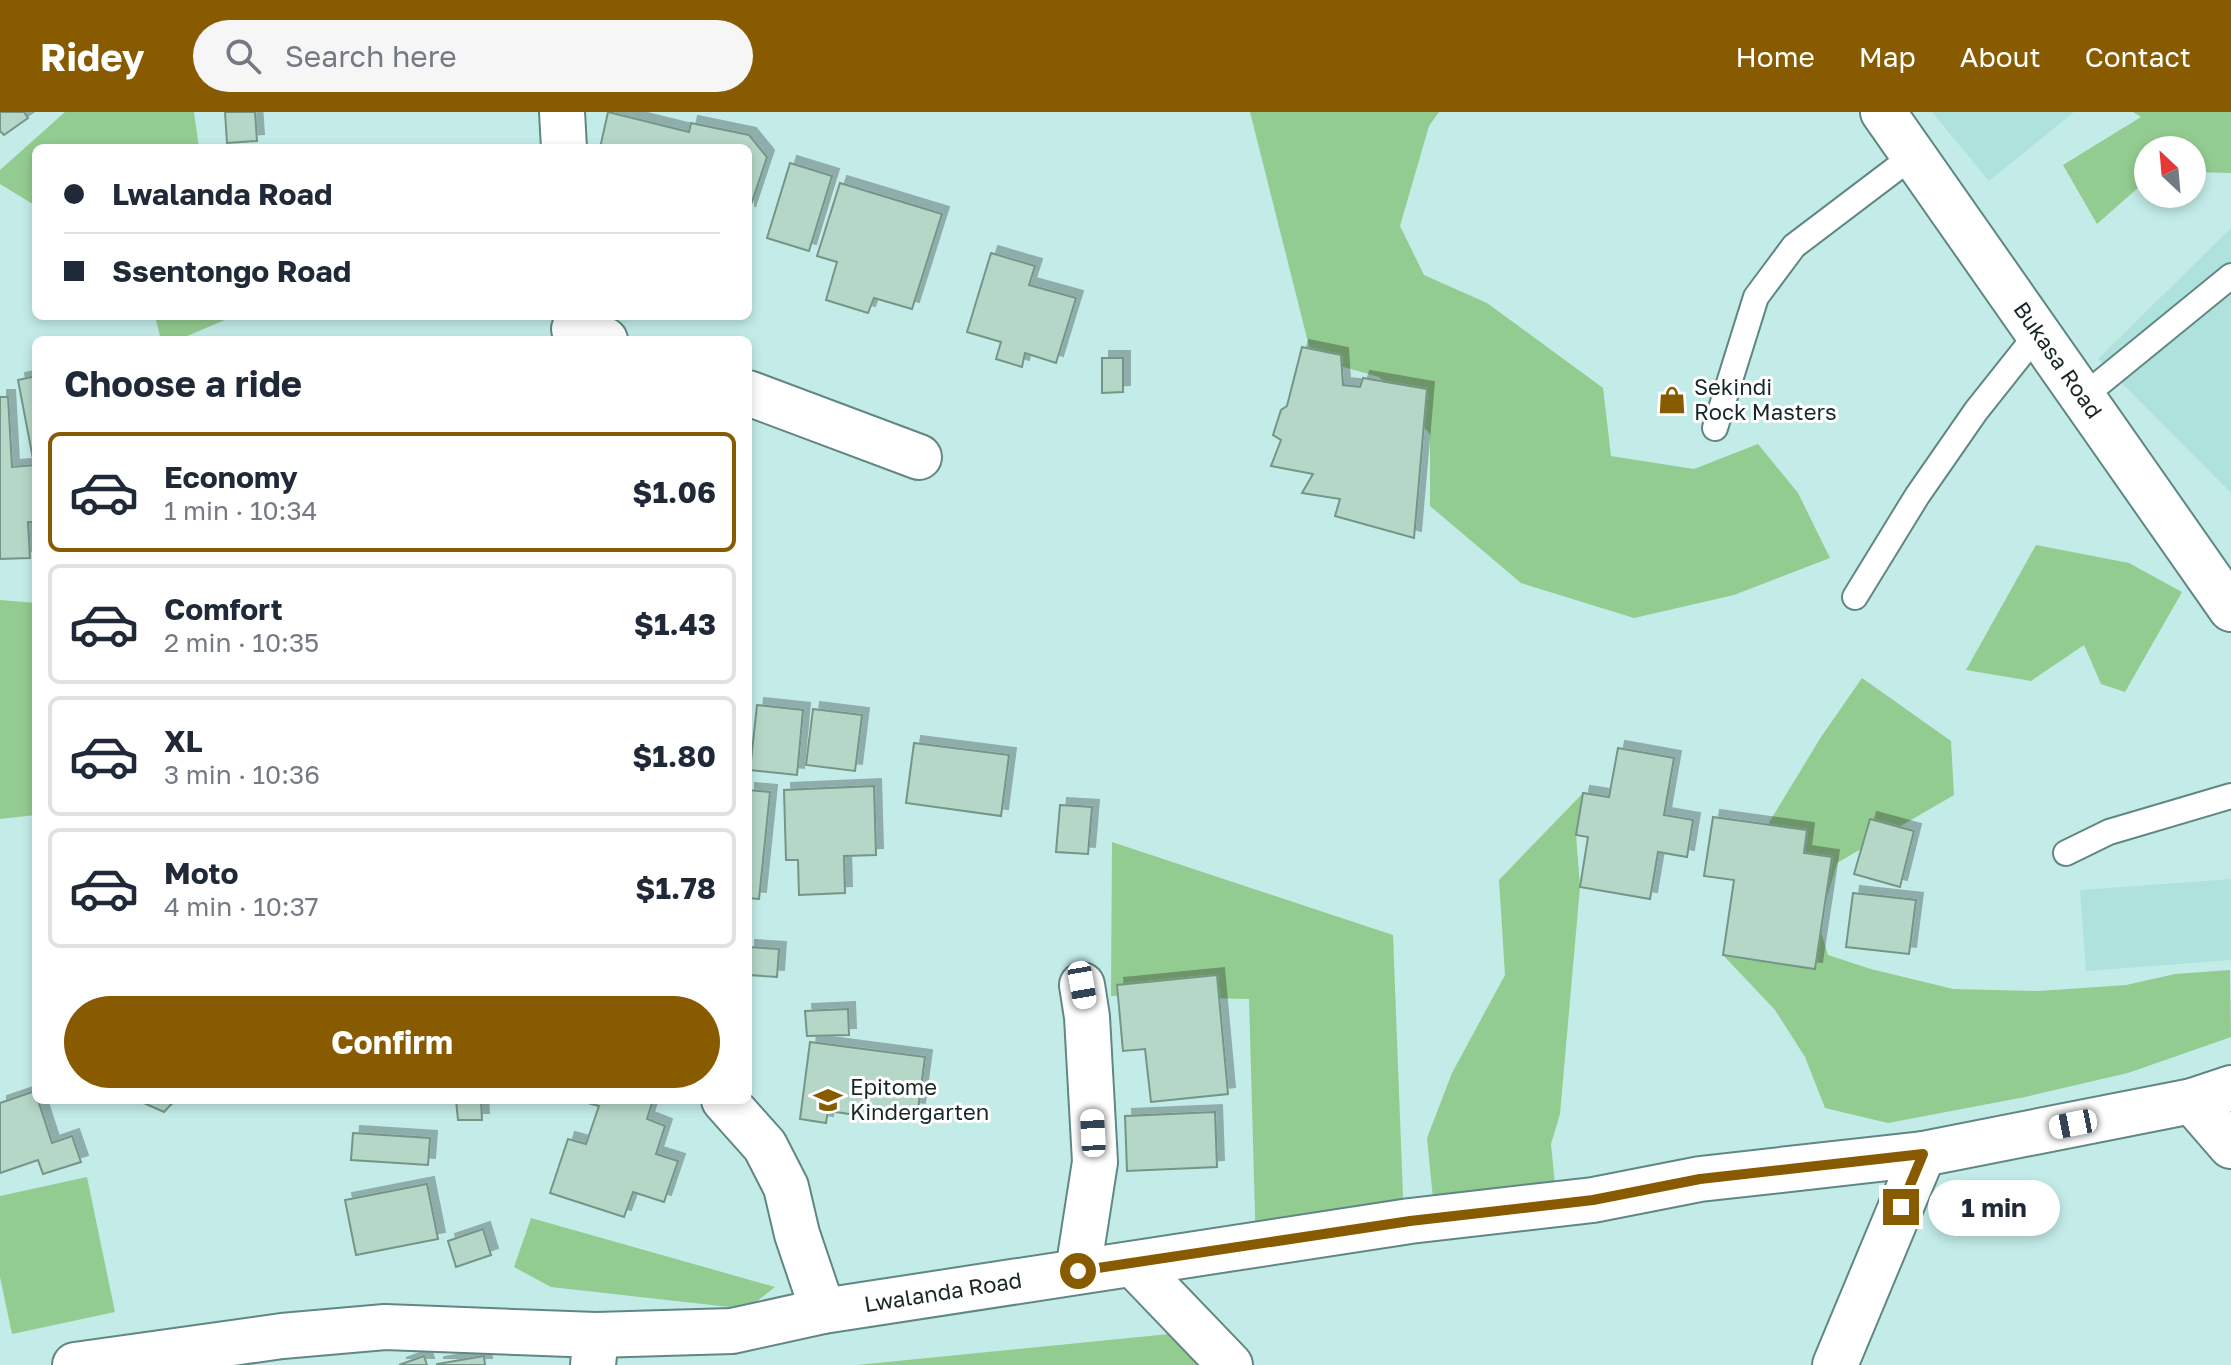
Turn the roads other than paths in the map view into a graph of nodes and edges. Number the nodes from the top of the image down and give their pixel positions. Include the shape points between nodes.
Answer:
1 (562, 112) edge
2 (1883, 112) edge
3 (564, 144) edge
4 (1914, 155) junction
5 (2231, 276) edge
6 (2038, 333) junction
7 (752, 394) edge
8 (2084, 396) junction
9 (1715, 428) dead end
10 (919, 457) dead end
11 (1855, 597) dead end
12 (2231, 609) edge
13 (2231, 796) edge
14 (2066, 853) dead end
15 (1082, 985) dead end
16 (2212, 1094) edge
17 (728, 1104) edge
18 (2231, 1146) edge
19 (1923, 1154) junction
20 (1133, 1264) junction
21 (1078, 1271) junction
22 (823, 1311) junction
23 (595, 1350) edge
24 (75, 1365) edge
25 (1230, 1365) edge
26 (1835, 1365) edge

1 - 3 street
2 - 4 street, Bukasa Road
4 - 6 street, Bukasa Road
4 - 9 lane via 1794,246 1756,297
5 - 8 lane
6 - 8 street, Bukasa Road
6 - 11 lane via 1925,484
7 - 10 street
8 - 12 street, Bukasa Road
13 - 14 lane via 2109,832
15 - 21 street via 1095,1162
16 - 18 street
16 - 19 street, Lwalanda Road
17 - 22 street via 765,1146 786,1187
19 - 20 street, Lwalanda Road via 1700,1179 1593,1200 1410,1221
19 - 26 street
20 - 21 street, Lwalanda Road
20 - 25 street
21 - 22 street, Lwalanda Road
22 - 23 street, Lwalanda Road via 732,1331
23 - 24 street, Lwalanda Road via 385,1327

